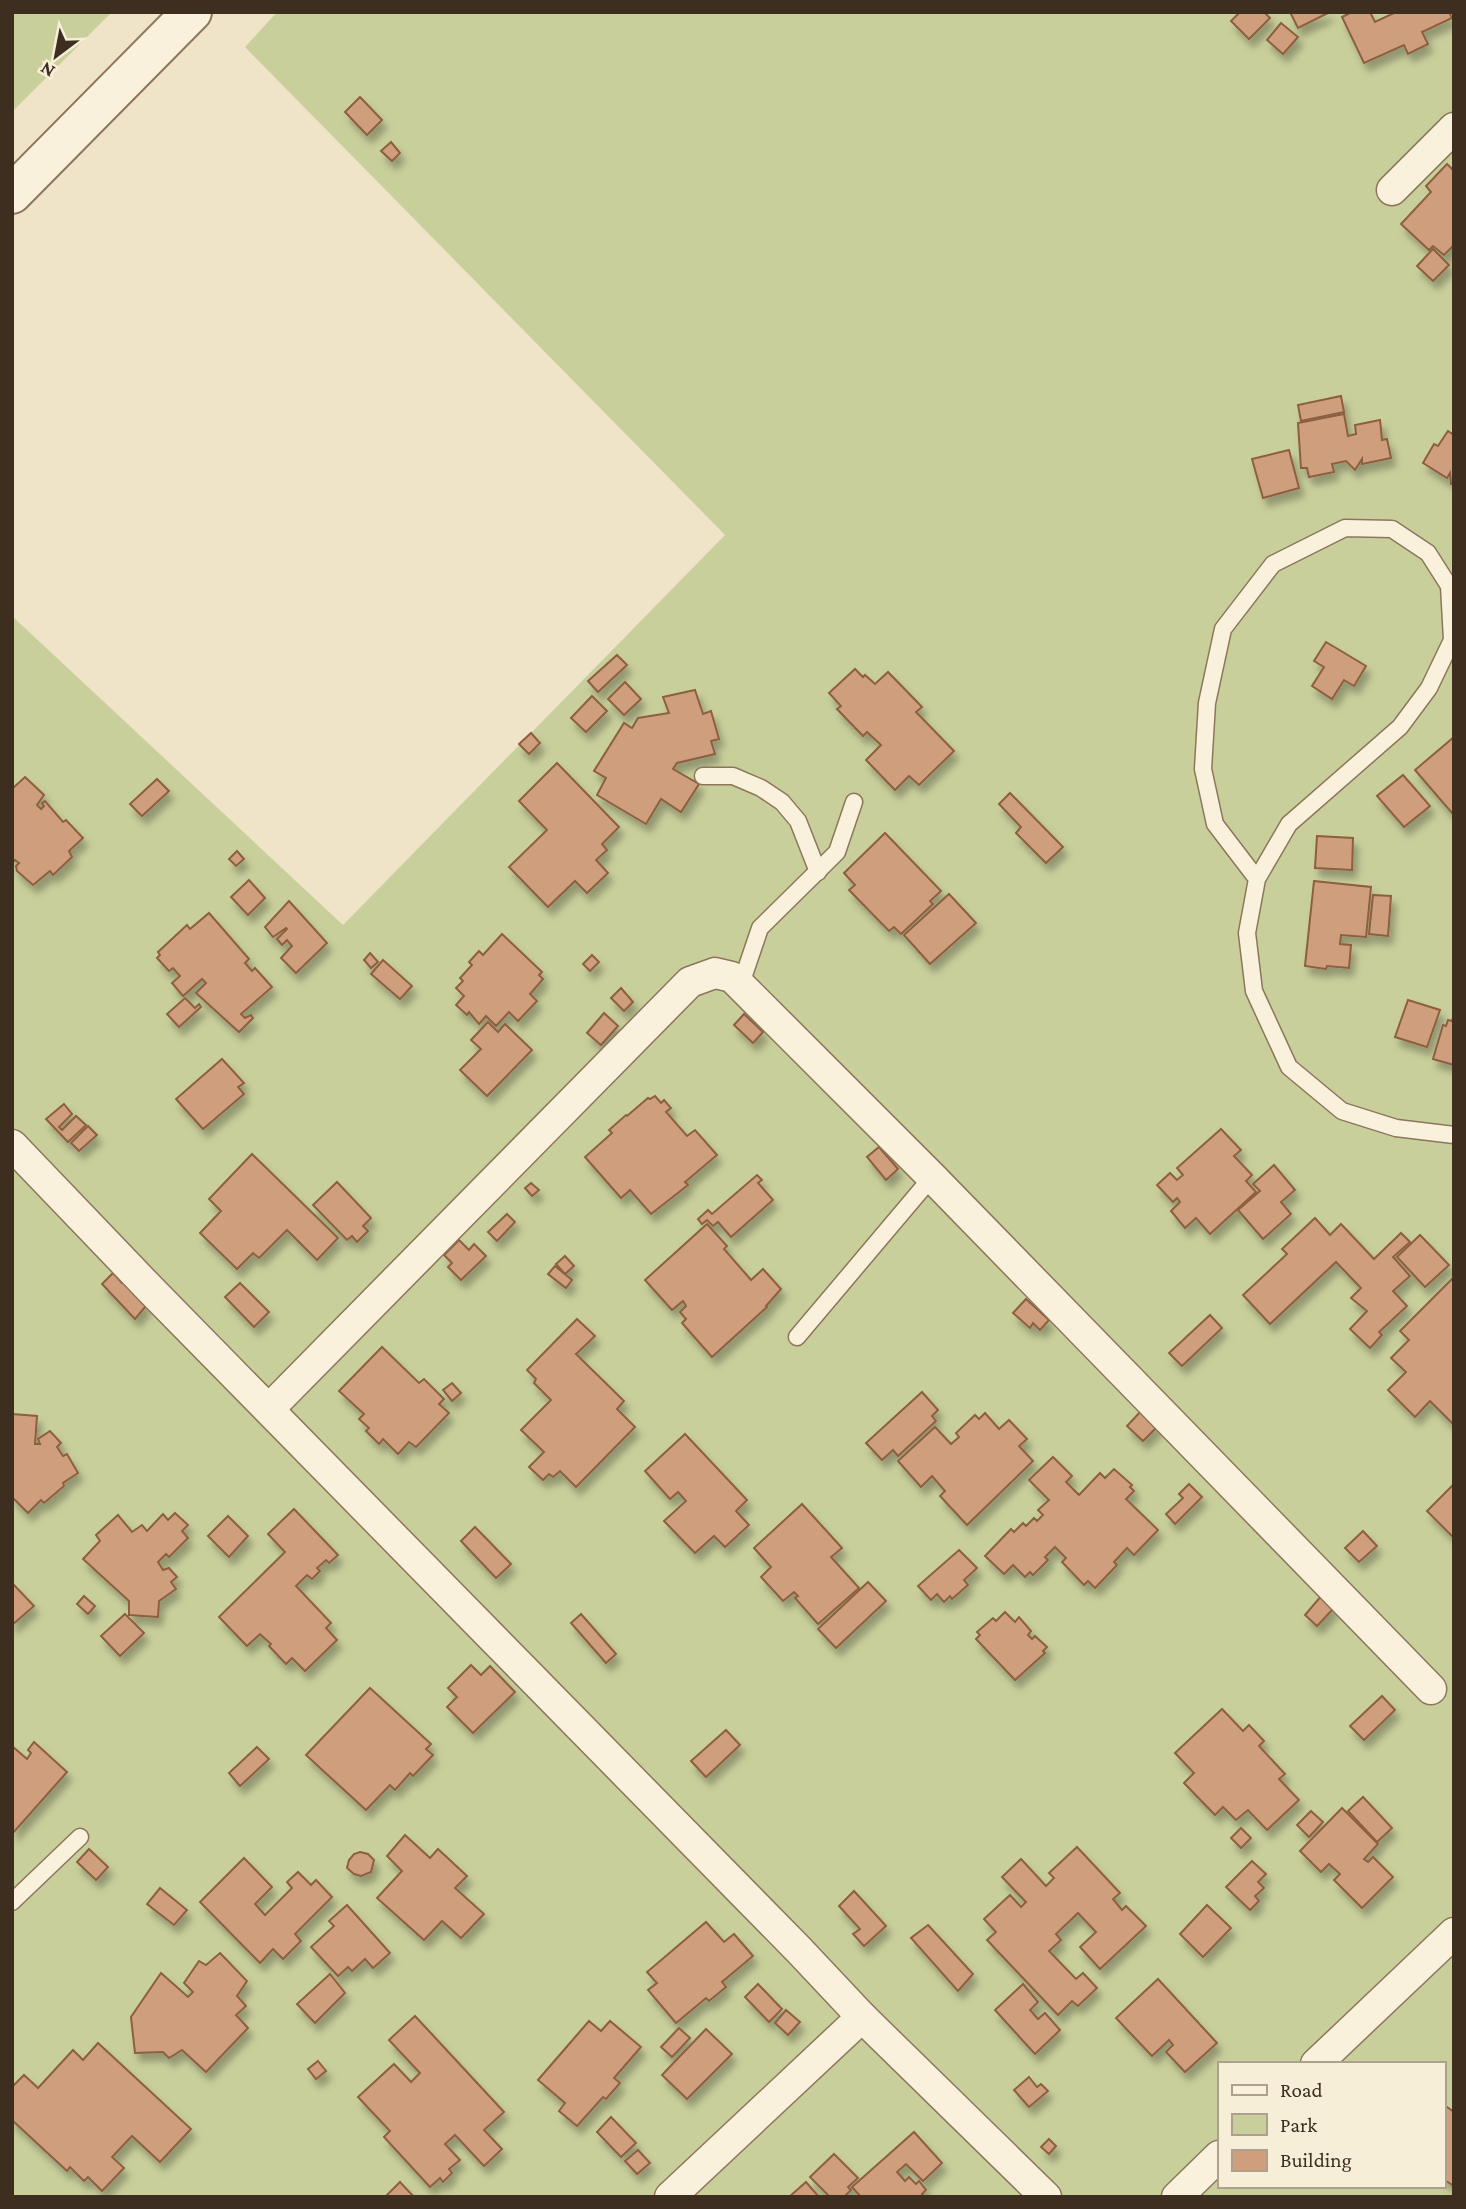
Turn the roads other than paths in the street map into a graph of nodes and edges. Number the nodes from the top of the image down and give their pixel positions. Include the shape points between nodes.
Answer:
1 (192, 12) edge
2 (1454, 128) edge
3 (1392, 190) dead end
4 (12, 194) edge
5 (703, 776) dead end
6 (854, 802) dead end
7 (818, 872) junction
8 (1257, 879) junction
9 (741, 984) junction
10 (1454, 1135) edge
11 (12, 1145) edge
12 (932, 1177) junction
13 (797, 1337) dead end
14 (269, 1409) junction
15 (1431, 1689) dead end
16 (80, 1838) dead end
17 (12, 1902) edge
18 (1454, 1933) edge
19 (862, 2017) junction
20 (1318, 2062) edge
21 (1218, 2157) edge
22 (670, 2197) edge
23 (1046, 2197) edge
24 (1177, 2197) edge

1 - 4 street
2 - 3 street
5 - 7 lane via 733,776 782,802 798,821
6 - 7 lane via 837,852
7 - 9 lane via 760,928
8 - 8 lane via 1289,824 1400,727 1429,688 1452,639 1449,586 1428,553 1392,529 1345,528 1273,564 1223,629 1208,703 1203,769 1215,824
8 - 10 lane via 1247,933 1254,991 1289,1067 1342,1111 1396,1128
9 - 12 street
9 - 14 street via 715,973 690,982
11 - 14 street
12 - 13 lane
12 - 15 street
14 - 19 street
16 - 17 lane
18 - 20 street
19 - 22 street
19 - 23 street
21 - 24 street

